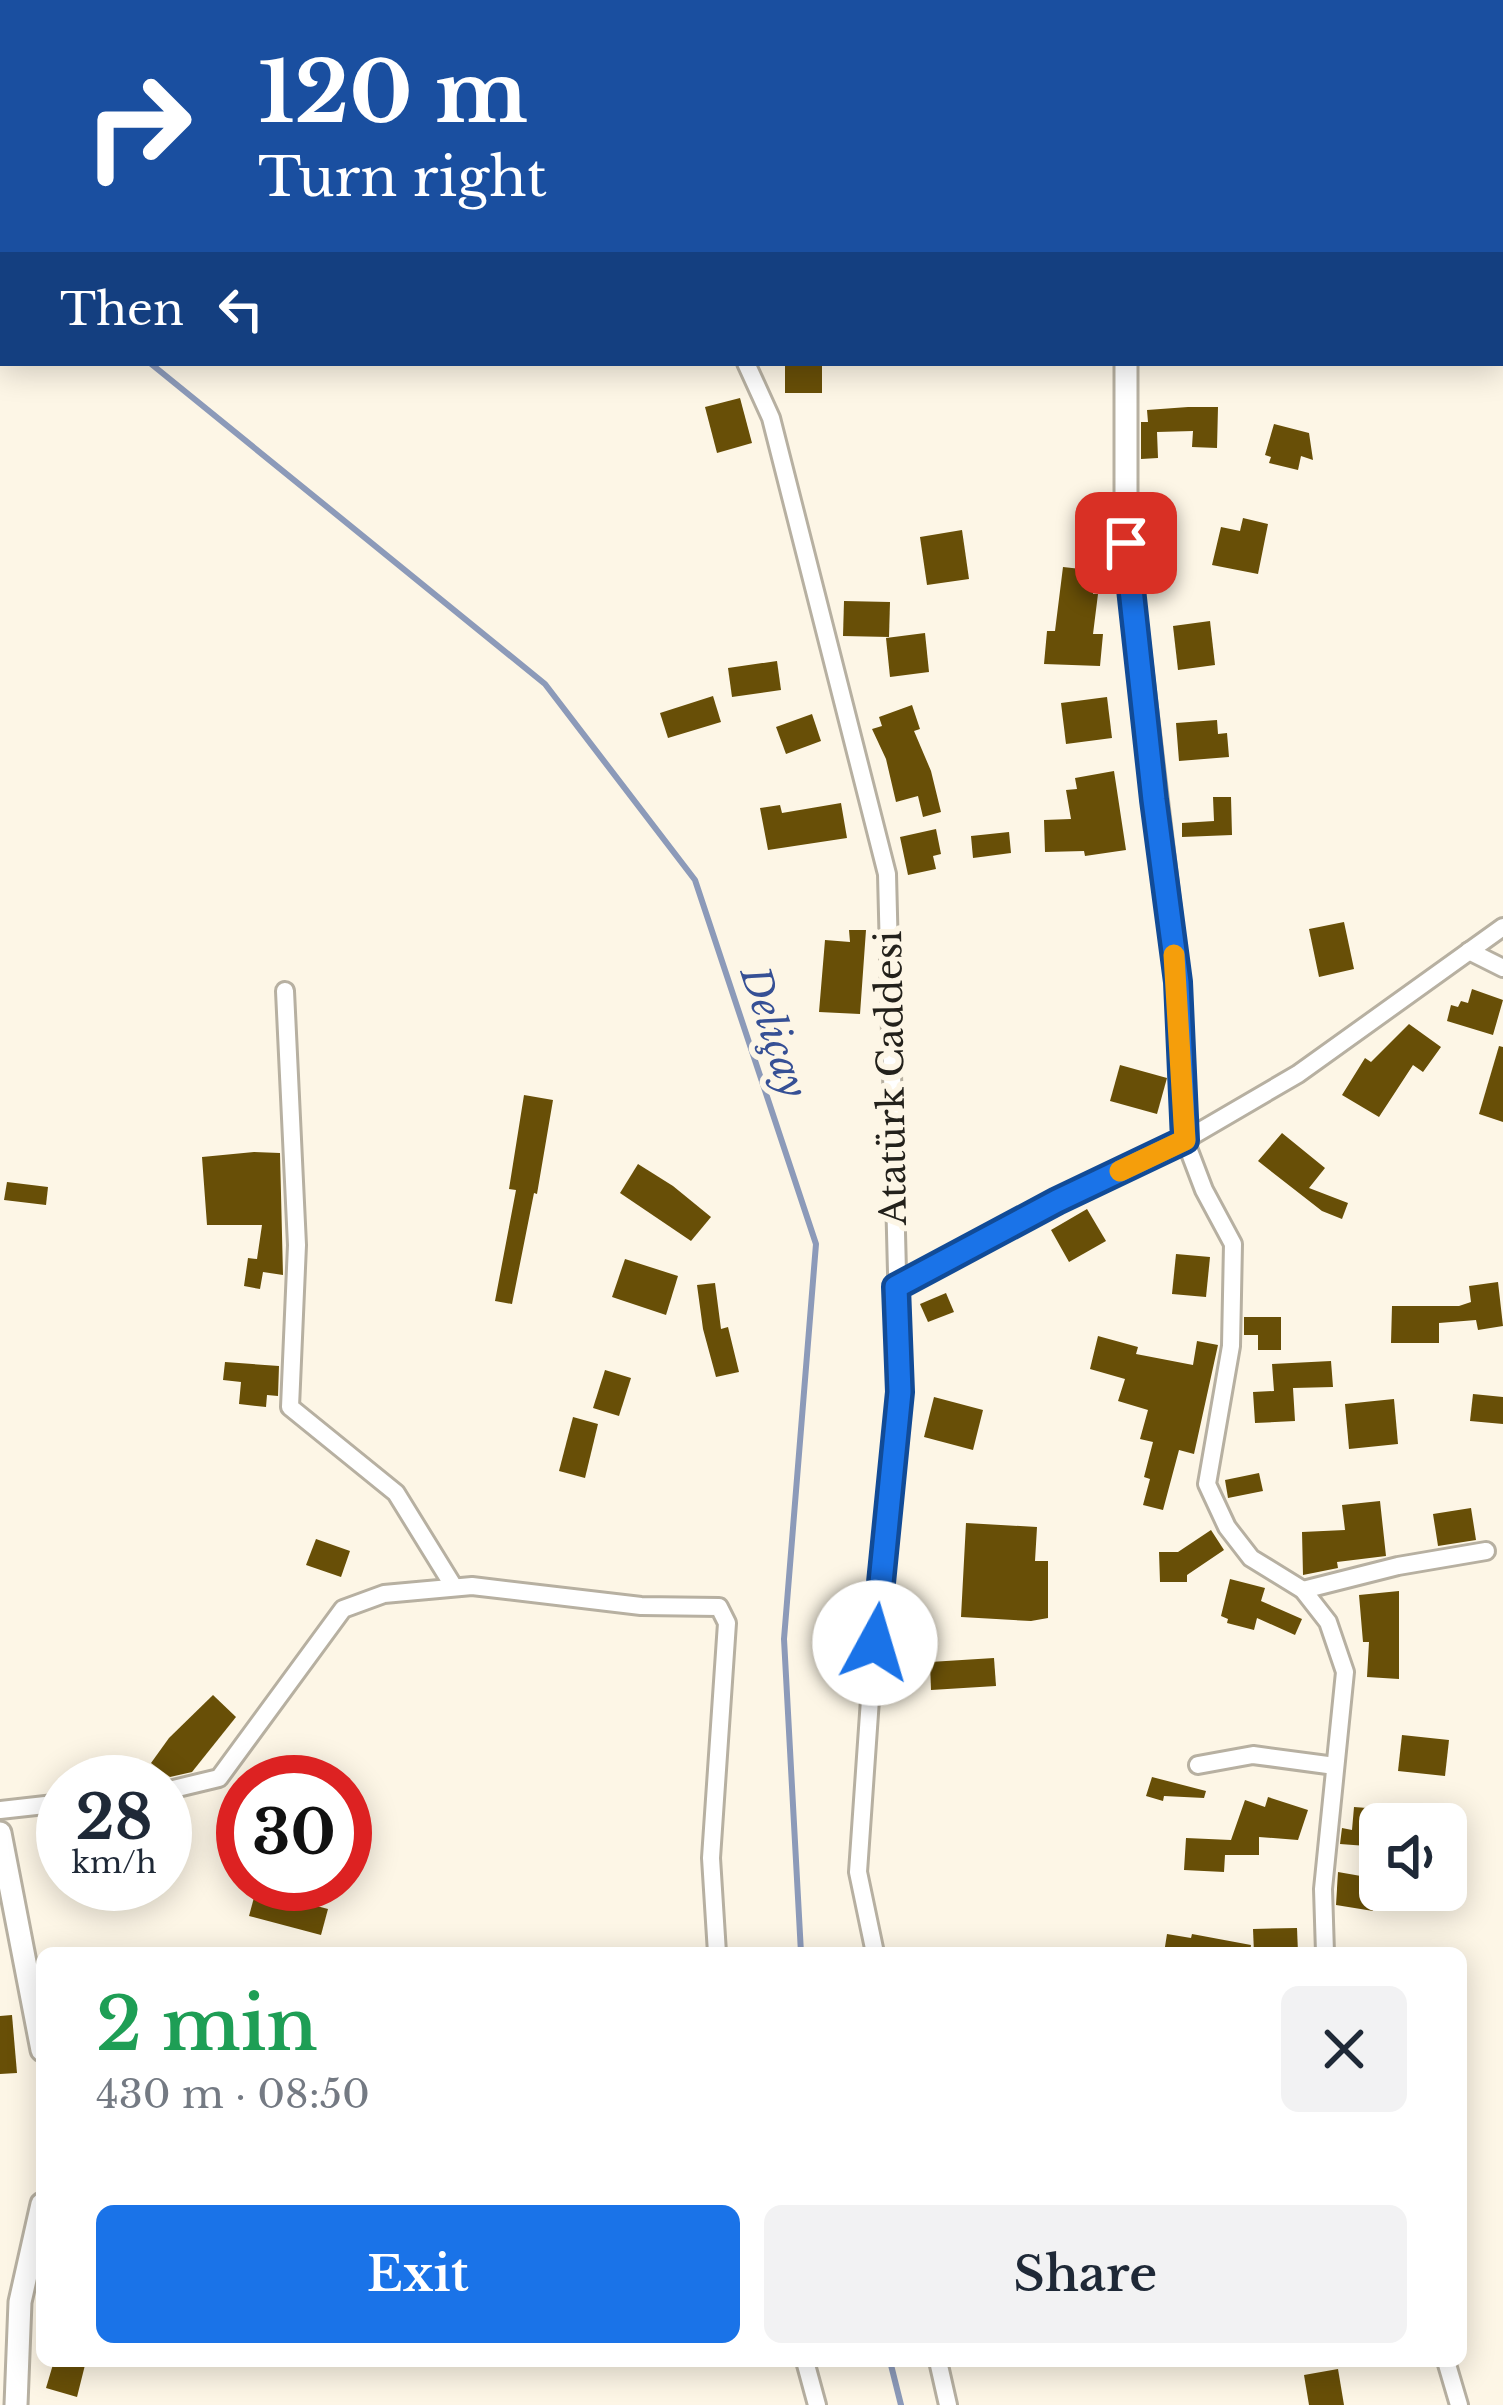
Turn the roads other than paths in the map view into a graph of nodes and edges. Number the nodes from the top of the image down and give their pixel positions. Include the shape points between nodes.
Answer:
1 (747, 366) edge
2 (1126, 366) edge
3 (1503, 927) edge
4 (1469, 952) junction
5 (1503, 968) edge
6 (285, 992) dead end
7 (1185, 1140) junction
8 (896, 1287) junction
9 (1486, 1551) dead end
10 (454, 1587) junction
11 (1303, 1590) junction
12 (1198, 1765) dead end
13 (1335, 1766) junction
14 (192, 1784) edge
15 (36, 1806) edge
16 (0, 1810) edge
17 (1, 1844) edge
18 (717, 1947) edge
19 (874, 1947) edge
20 (1325, 1947) edge
21 (36, 2020) edge
22 (36, 2231) edge
23 (807, 2367) edge
24 (939, 2367) edge
25 (1448, 2367) edge
26 (16, 2405) edge
27 (818, 2405) edge
28 (948, 2405) edge
29 (1459, 2405) edge

1 - 8 street, Atatürk Caddesi via 771,418 887,874
2 - 7 street via 1126,543 1178,982
3 - 4 street
4 - 5 street
4 - 7 street via 1298,1074
6 - 10 street via 297,1245 290,1407 396,1493
7 - 8 street
7 - 11 street via 1233,1244 1231,1346 1207,1484 1251,1558
8 - 19 street, Atatürk Caddesi via 900,1392 858,1872
9 - 11 street
10 - 14 street via 384,1594 343,1609 219,1778
10 - 18 street via 719,1607 727,1623 711,1858
11 - 13 street via 1328,1622 1345,1672
12 - 13 street via 1253,1755
13 - 20 street
15 - 16 street
17 - 21 street
22 - 26 street via 20,2302
23 - 27 street
24 - 28 street
25 - 29 street

